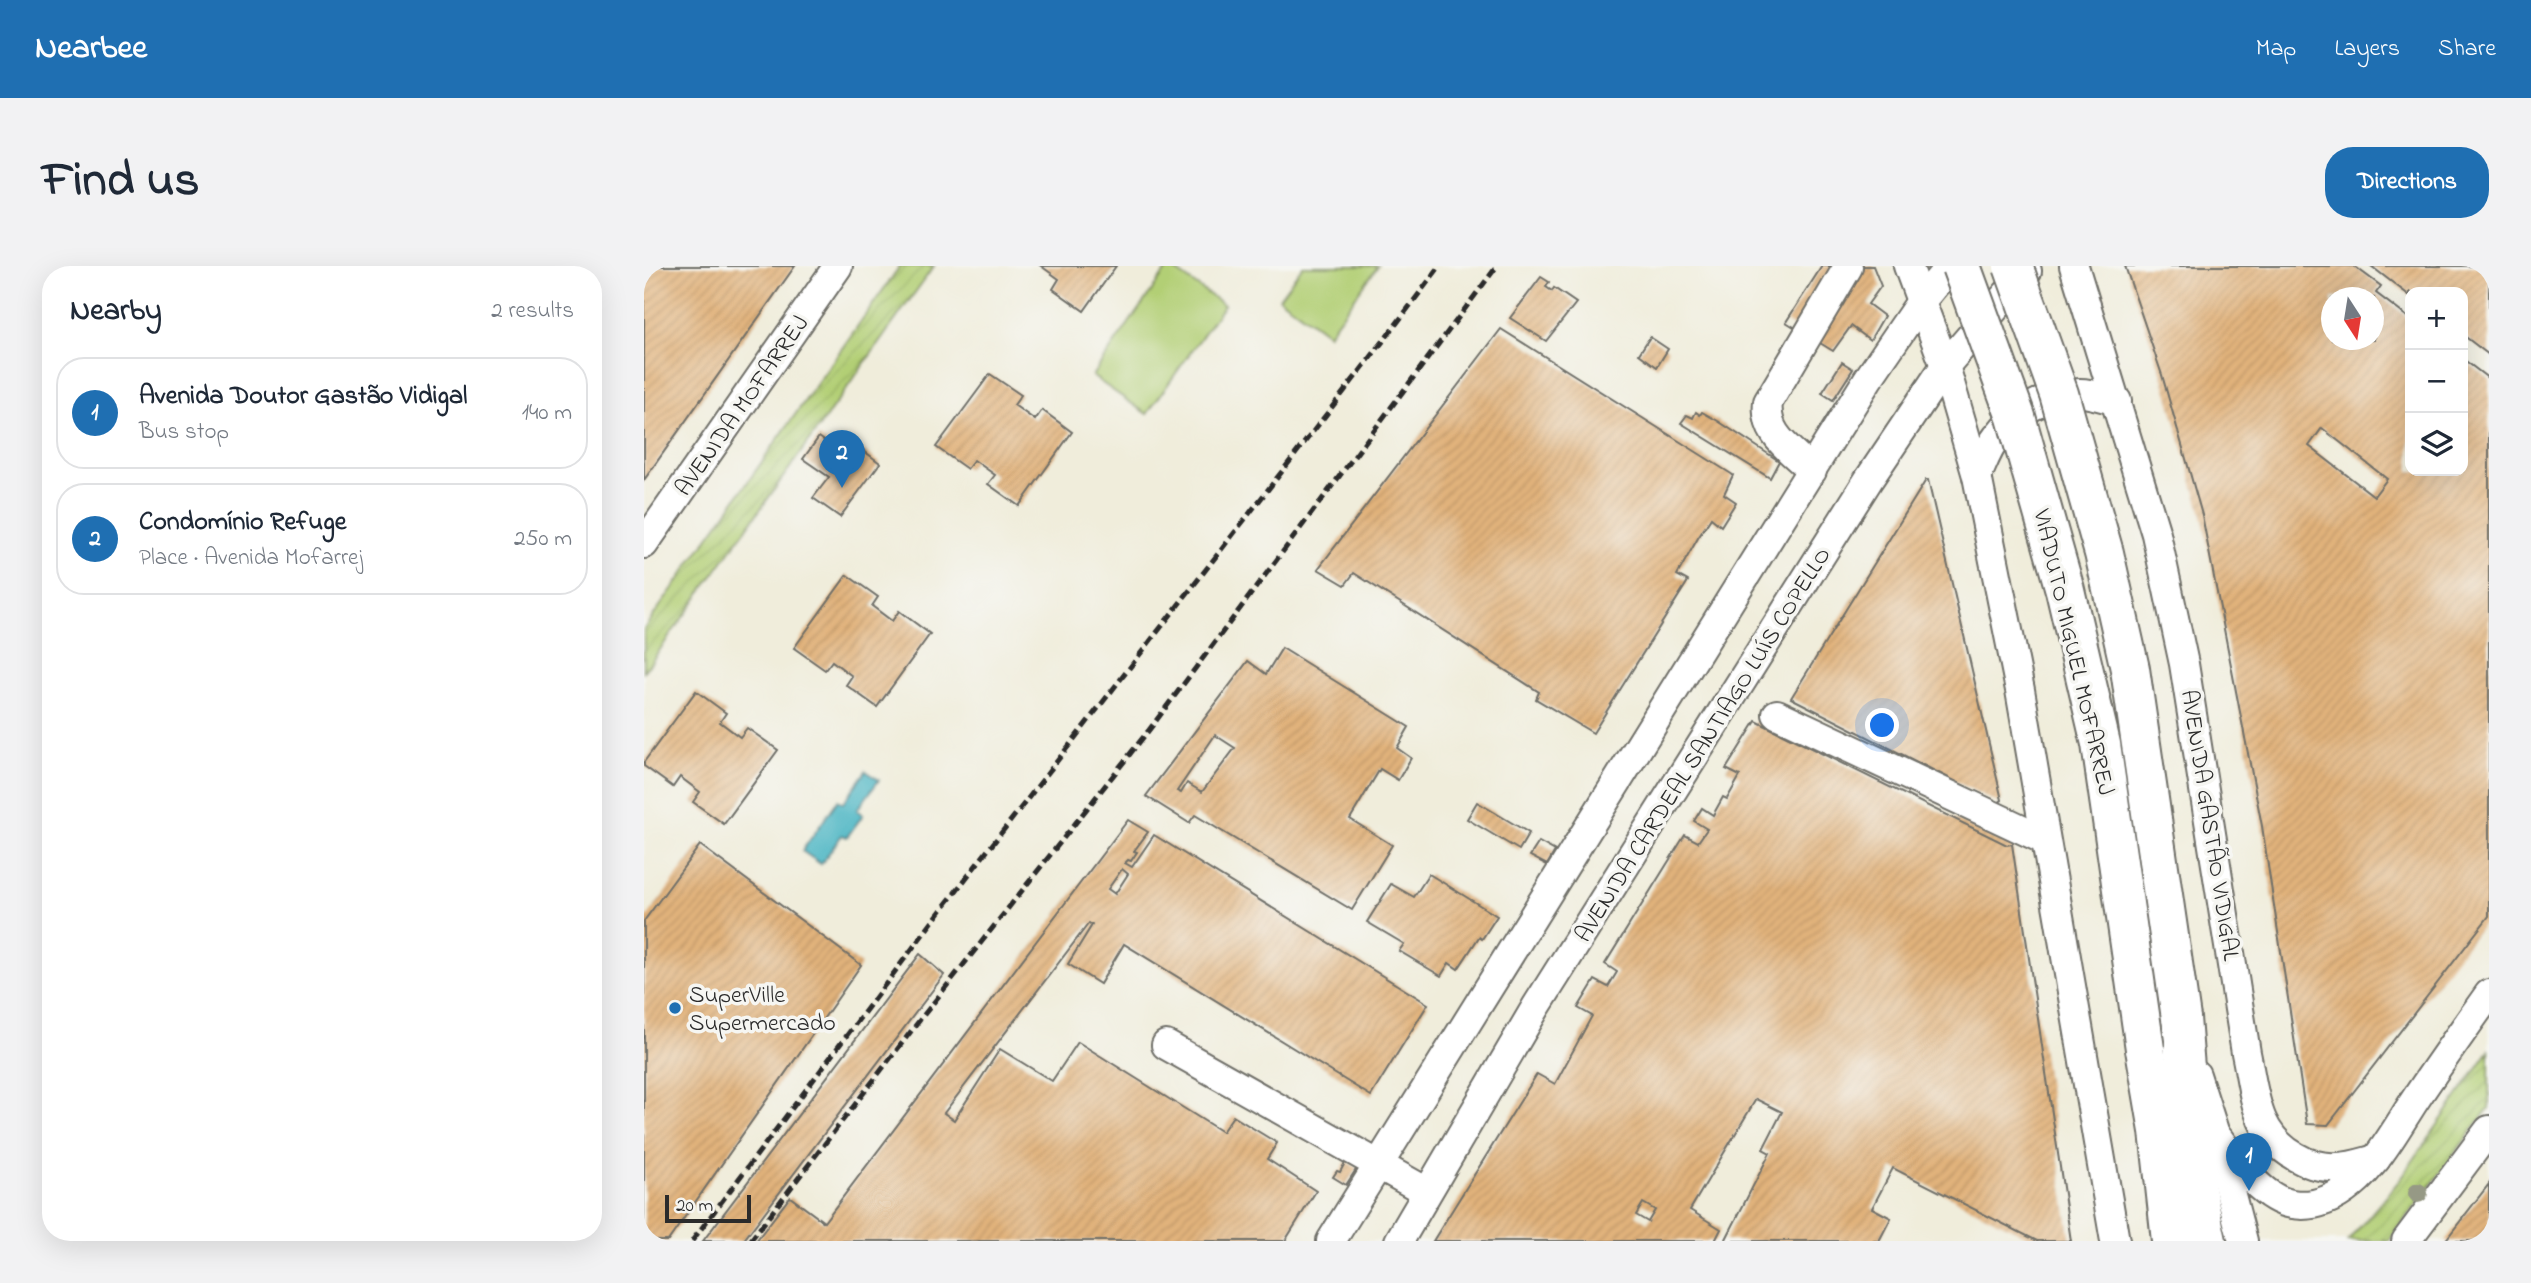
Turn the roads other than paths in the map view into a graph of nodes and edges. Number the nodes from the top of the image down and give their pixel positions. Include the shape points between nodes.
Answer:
1 (838, 266) edge
2 (1908, 266) edge
3 (1950, 266) edge
4 (1961, 266) edge
5 (2014, 266) edge
6 (2032, 266) edge
7 (2074, 266) edge
8 (1848, 267) edge
9 (1922, 300) junction
10 (1945, 366) junction
11 (2117, 401) junction
12 (1812, 471) junction
13 (1977, 476) junction
14 (644, 544) edge
15 (1777, 714) dead end
16 (2045, 840) junction
17 (2489, 994) edge
18 (2182, 1028) junction
19 (1166, 1045) dead end
20 (2489, 1130) edge
21 (2215, 1133) junction
22 (2376, 1159) junction
23 (1378, 1165) junction
24 (1427, 1192) junction
25 (1331, 1241) edge
26 (1399, 1241) edge
27 (2115, 1241) edge
28 (2171, 1241) edge
29 (2207, 1241) edge
30 (2244, 1241) edge
31 (2406, 1241) edge

1 - 14 street, AVENIDA MOFARREJ
2 - 9 street
3 - 9 street, AVENIDA CARDEAL SANTIAGO LUÍS COPELLO
4 - 28 highway, VIADUTO MIGUEL MOFARREJ, bridge via 2016,417 2066,590 2101,744 2159,1130
5 - 18 highway, VIADUTO MIGUEL MOFARREJ, bridge via 2059,394 2104,553 2130,669
6 - 10 street, AVENIDA CARDEAL SANTIAGO LUÍS COPELLO
7 - 11 street, AVENIDA GASTÃO VIDIGAL
8 - 12 street via 1769,402 1768,422 1773,433
9 - 10 street
9 - 12 street, AVENIDA CARDEAL SANTIAGO LUÍS COPELLO
10 - 13 street
10 - 24 street, AVENIDA CARDEAL SANTIAGO LUÍS COPELLO via 1686,767
11 - 13 street via 2082,393 2036,404 2011,420 1995,439
11 - 22 street, AVENIDA GASTÃO VIDIGAL via 2156,534 2184,664 2258,1110 2266,1130 2282,1149 2303,1161 2341,1168
12 - 23 street, AVENIDA CARDEAL SANTIAGO LUÍS COPELLO
13 - 16 street
15 - 16 street
16 - 27 street
17 - 22 street
18 - 21 street
18 - 29 highway via 2194,1180
19 - 23 street
20 - 31 street
21 - 22 street via 2250,1178 2290,1204 2330,1200
21 - 30 street
23 - 24 street
23 - 25 street, AVENIDA CARDEAL SANTIAGO LUÍS COPELLO
24 - 26 street, AVENIDA CARDEAL SANTIAGO LUÍS COPELLO

